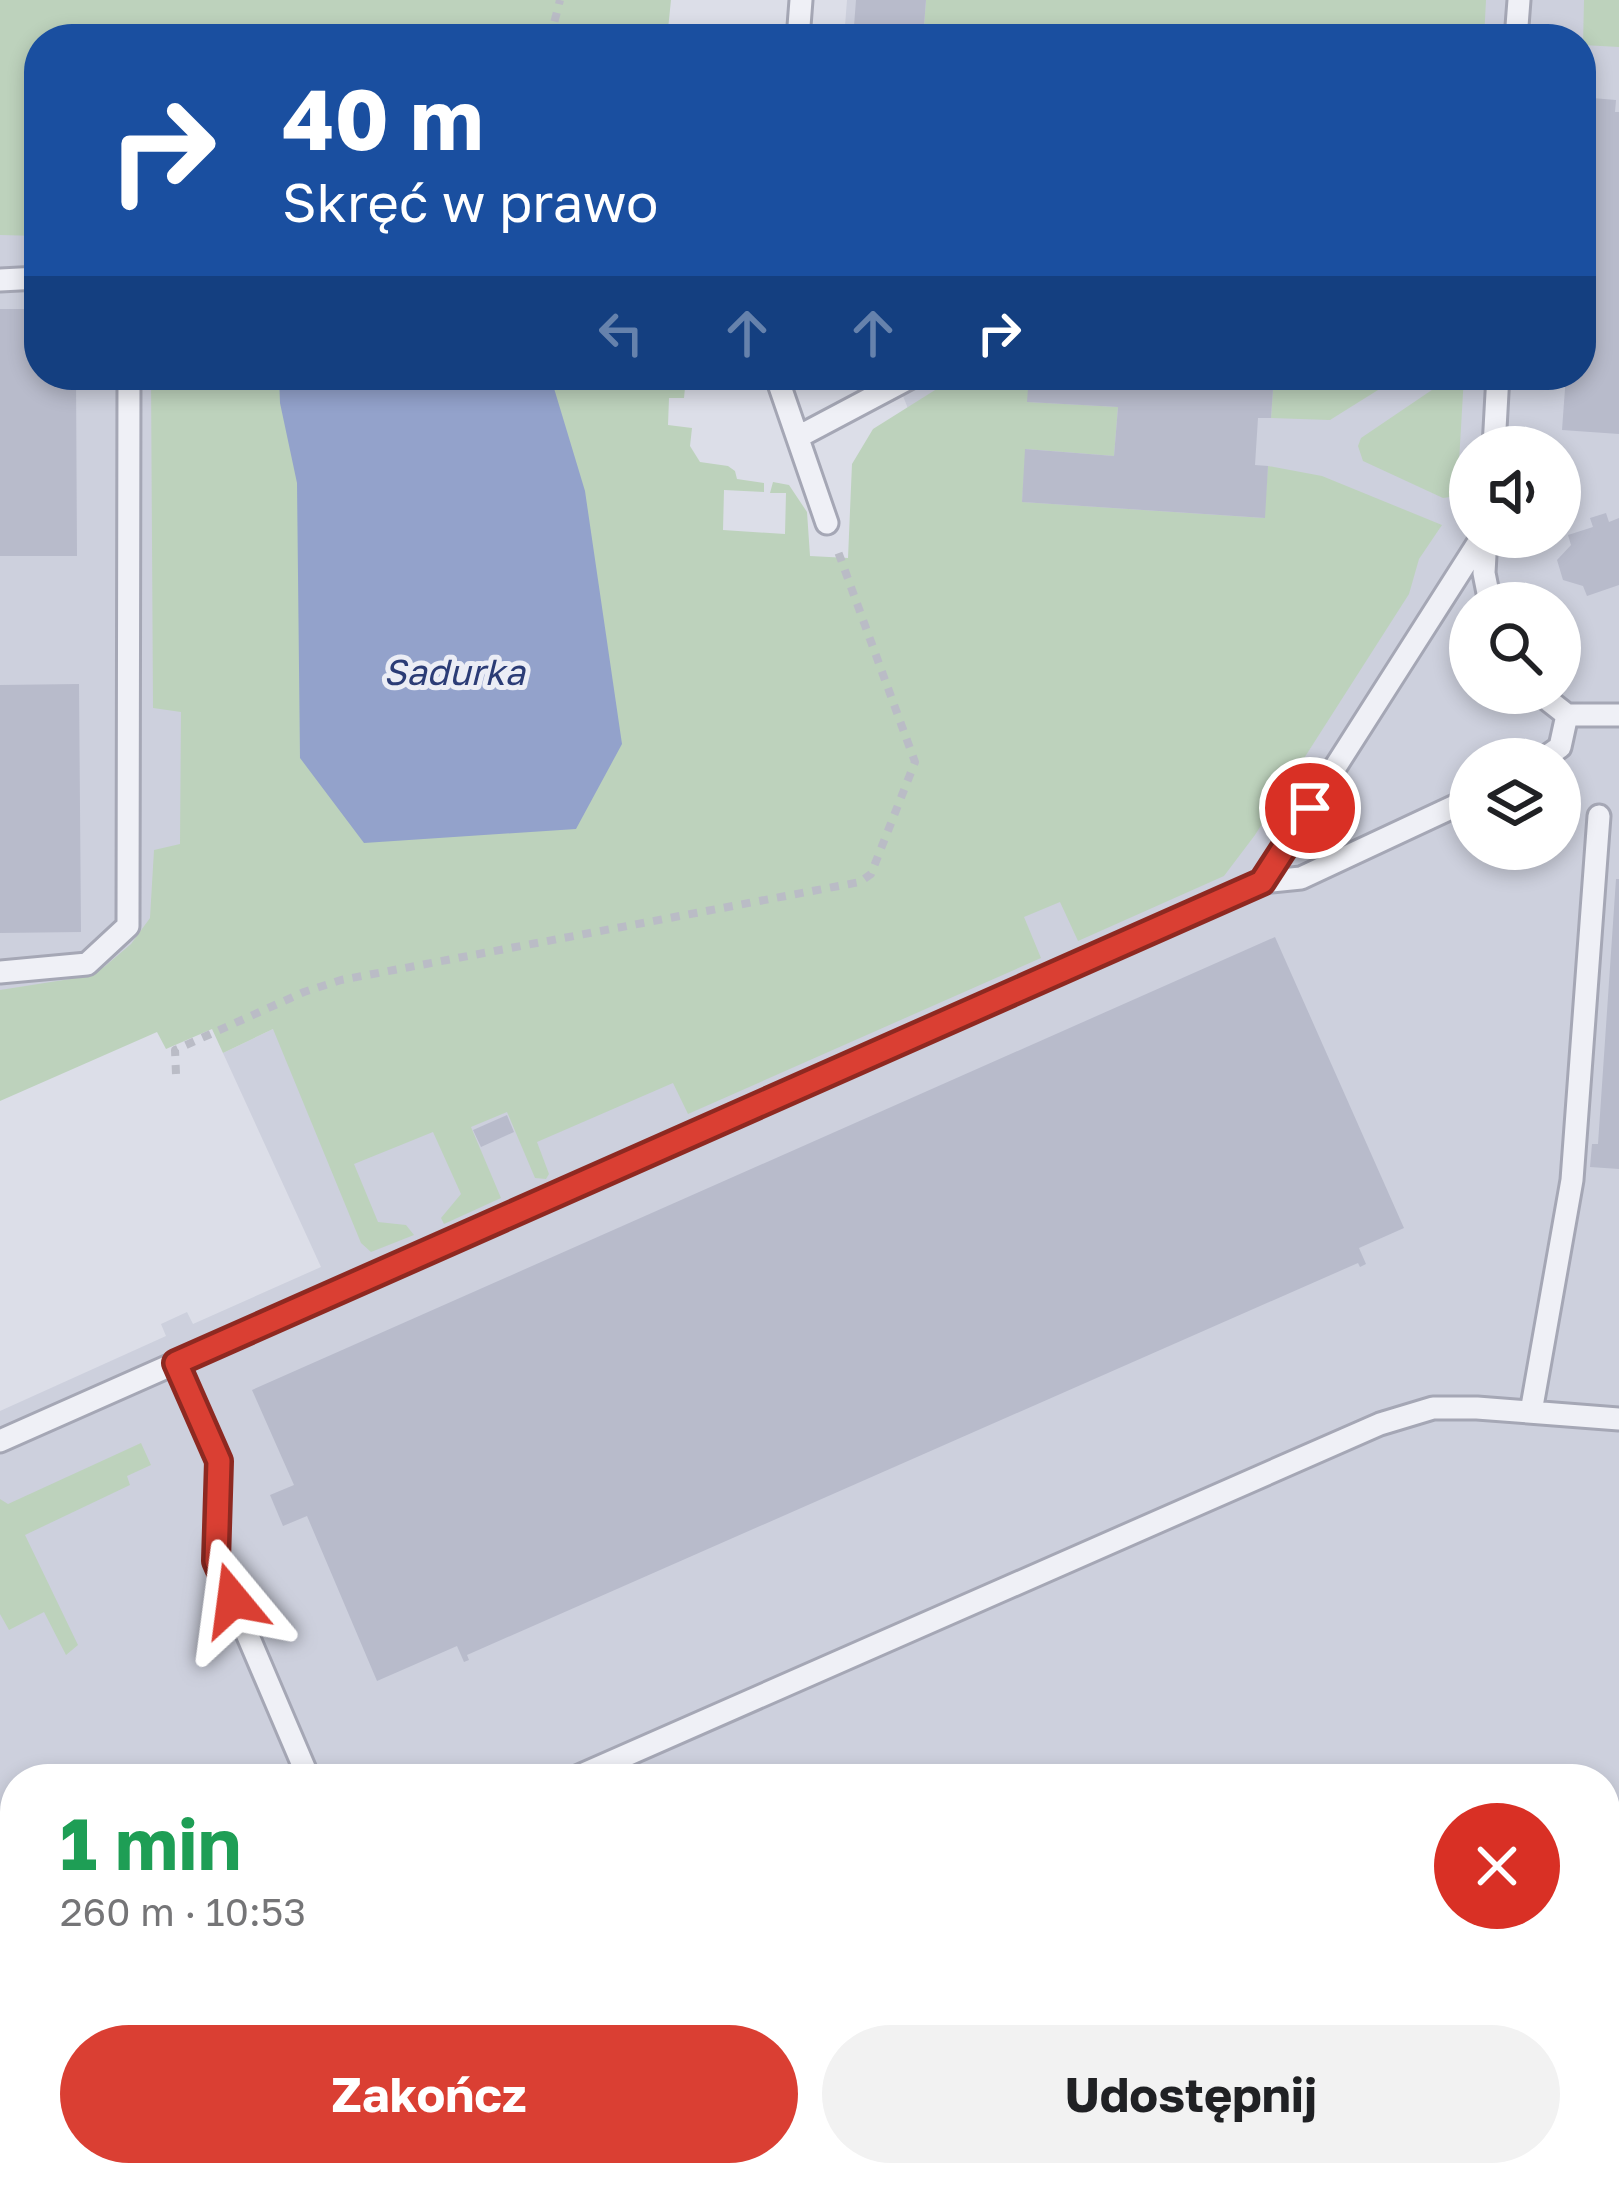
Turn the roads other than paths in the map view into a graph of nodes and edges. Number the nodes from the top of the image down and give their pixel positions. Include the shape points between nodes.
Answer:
1 (129, 390) edge
2 (781, 390) edge
3 (887, 390) edge
4 (1497, 390) edge
5 (1495, 426) edge
6 (798, 437) junction
7 (827, 523) road end
8 (1470, 558) edge
9 (1567, 715) joint
10 (1619, 716) edge
11 (1562, 738) edge
12 (1449, 809) edge
13 (1599, 816) dead end
14 (1262, 882) junction
15 (0, 972) edge
16 (176, 1363) junction
17 (1531, 1412) junction
18 (1619, 1419) edge
19 (0, 1441) edge
20 (303, 1764) edge
21 (606, 1764) edge

1 - 15 lane via 128,926 87,964
2 - 6 lane
3 - 6 lane
4 - 5 lane
6 - 7 lane
8 - 14 lane
9 - 10 lane
9 - 11 lane
12 - 14 lane via 1301,878
13 - 17 lane via 1572,1180
14 - 16 lane
16 - 19 lane
16 - 20 lane via 219,1461 216,1561
17 - 18 lane
17 - 21 lane via 1432,1408 1380,1424

